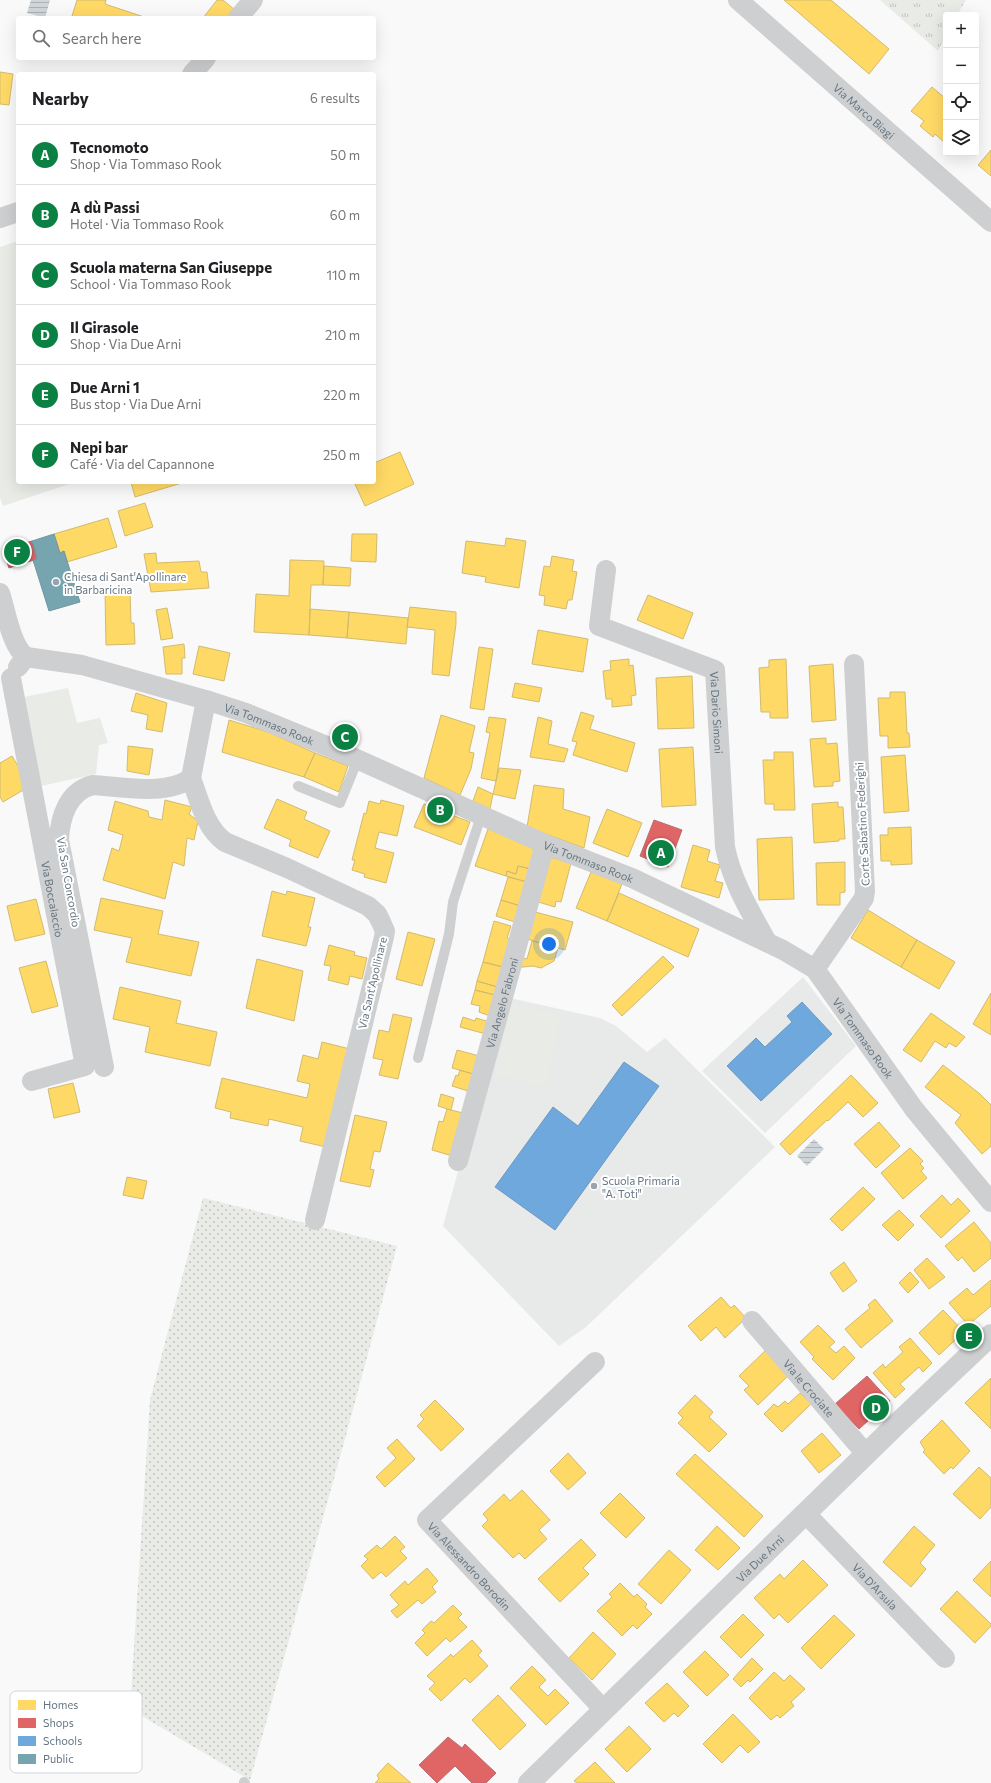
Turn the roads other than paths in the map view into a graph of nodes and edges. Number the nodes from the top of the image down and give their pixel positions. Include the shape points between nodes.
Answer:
1 (253, 0) edge
2 (738, 0) edge
3 (240, 16) edge
4 (204, 60) edge
5 (194, 72) edge
6 (16, 213) edge
7 (0, 218) edge
8 (991, 222) edge
9 (606, 570) dead end
10 (0, 593) edge
11 (26, 657) junction
12 (854, 664) dead end
13 (11, 678) junction
14 (0, 695) edge
15 (206, 700) junction
16 (358, 759) junction
17 (191, 778) junction
18 (298, 786) dead end
19 (481, 816) junction
20 (545, 844) junction
21 (736, 885) junction
22 (727, 924) junction
23 (767, 942) junction
24 (815, 969) junction
25 (418, 1058) dead end
26 (104, 1067) dead end
27 (32, 1081) dead end
28 (458, 1161) dead end
29 (991, 1202) edge
30 (315, 1220) dead end
31 (752, 1321) dead end
32 (991, 1335) edge
33 (596, 1362) dead end
34 (866, 1454) junction
35 (806, 1514) junction
36 (945, 1658) dead end
37 (604, 1710) junction
38 (530, 1783) edge

1 - 3 street
2 - 8 street, Via Marco Biagi
4 - 5 street
6 - 7 street
9 - 21 street, Via Dario Simoni via 599,626 715,670 725,847
10 - 11 street via 19,650
11 - 13 street
11 - 15 street, Via Tommaso Rook via 82,665
12 - 24 street, Corte Sabatino Federighi via 864,898
13 - 14 street
13 - 27 street, Via Boccalaccio via 85,1066
15 - 16 street, Via Tommaso Rook
15 - 17 street
16 - 18 lane via 340,803
16 - 19 street, Via Tommaso Rook
17 - 26 street, Via San Concordio via 176,786 162,789 86,787 73,796 64,812 59,840
17 - 30 street, Via Sant'Apollinare via 211,828 224,842 362,903 376,914 383,926 384,937
19 - 20 street, Via Tommaso Rook
19 - 25 lane via 453,902 449,934
20 - 22 street, Via Tommaso Rook via 632,878
20 - 28 street, Via Angelo Fabroni
21 - 22 street, Via Dario Simoni via 734,909
21 - 23 street, Via Dario Simoni
22 - 23 street, Via Tommaso Rook
23 - 24 street, Via Tommaso Rook
24 - 29 street, Via Tommaso Rook via 914,1109
31 - 34 street, Via le Crociate
32 - 34 street, Via Due Arni
33 - 37 street, Via Alessandro Borodin via 427,1520
34 - 35 street, Via Due Arni
35 - 36 street, Via D'Arsula
35 - 37 street, Via Due Arni
37 - 38 street, Via Due Arni

